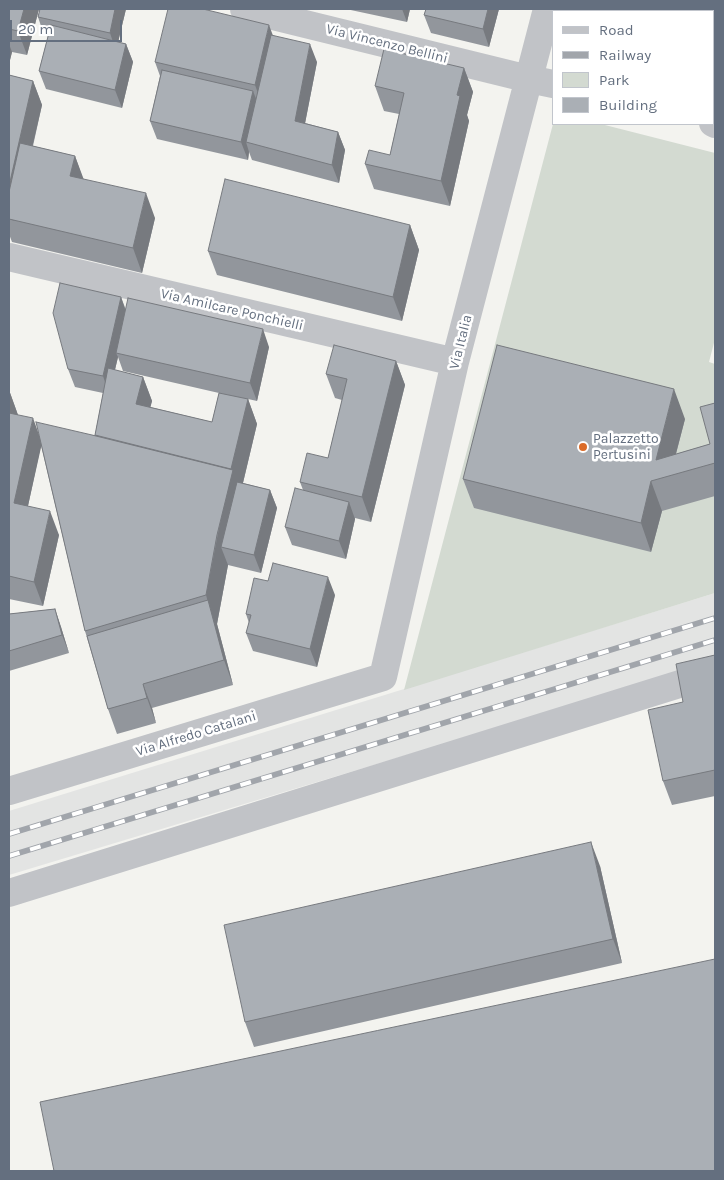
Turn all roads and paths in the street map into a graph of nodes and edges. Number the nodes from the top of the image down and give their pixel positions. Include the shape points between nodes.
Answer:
1 (244, 9) edge
2 (547, 9) edge
3 (541, 82) edge
4 (9, 257) edge
5 (455, 362) junction
6 (715, 673) edge
7 (383, 677) joint
8 (9, 791) edge
9 (9, 892) edge

1 - 3 street, Via Vincenzo Bellini
2 - 3 street, Via Italia
3 - 5 street, Via Italia
4 - 5 street, Via Amilcare Ponchielli
5 - 7 street, Via Italia
6 - 9 street
7 - 8 street, Via Alfredo Catalani

